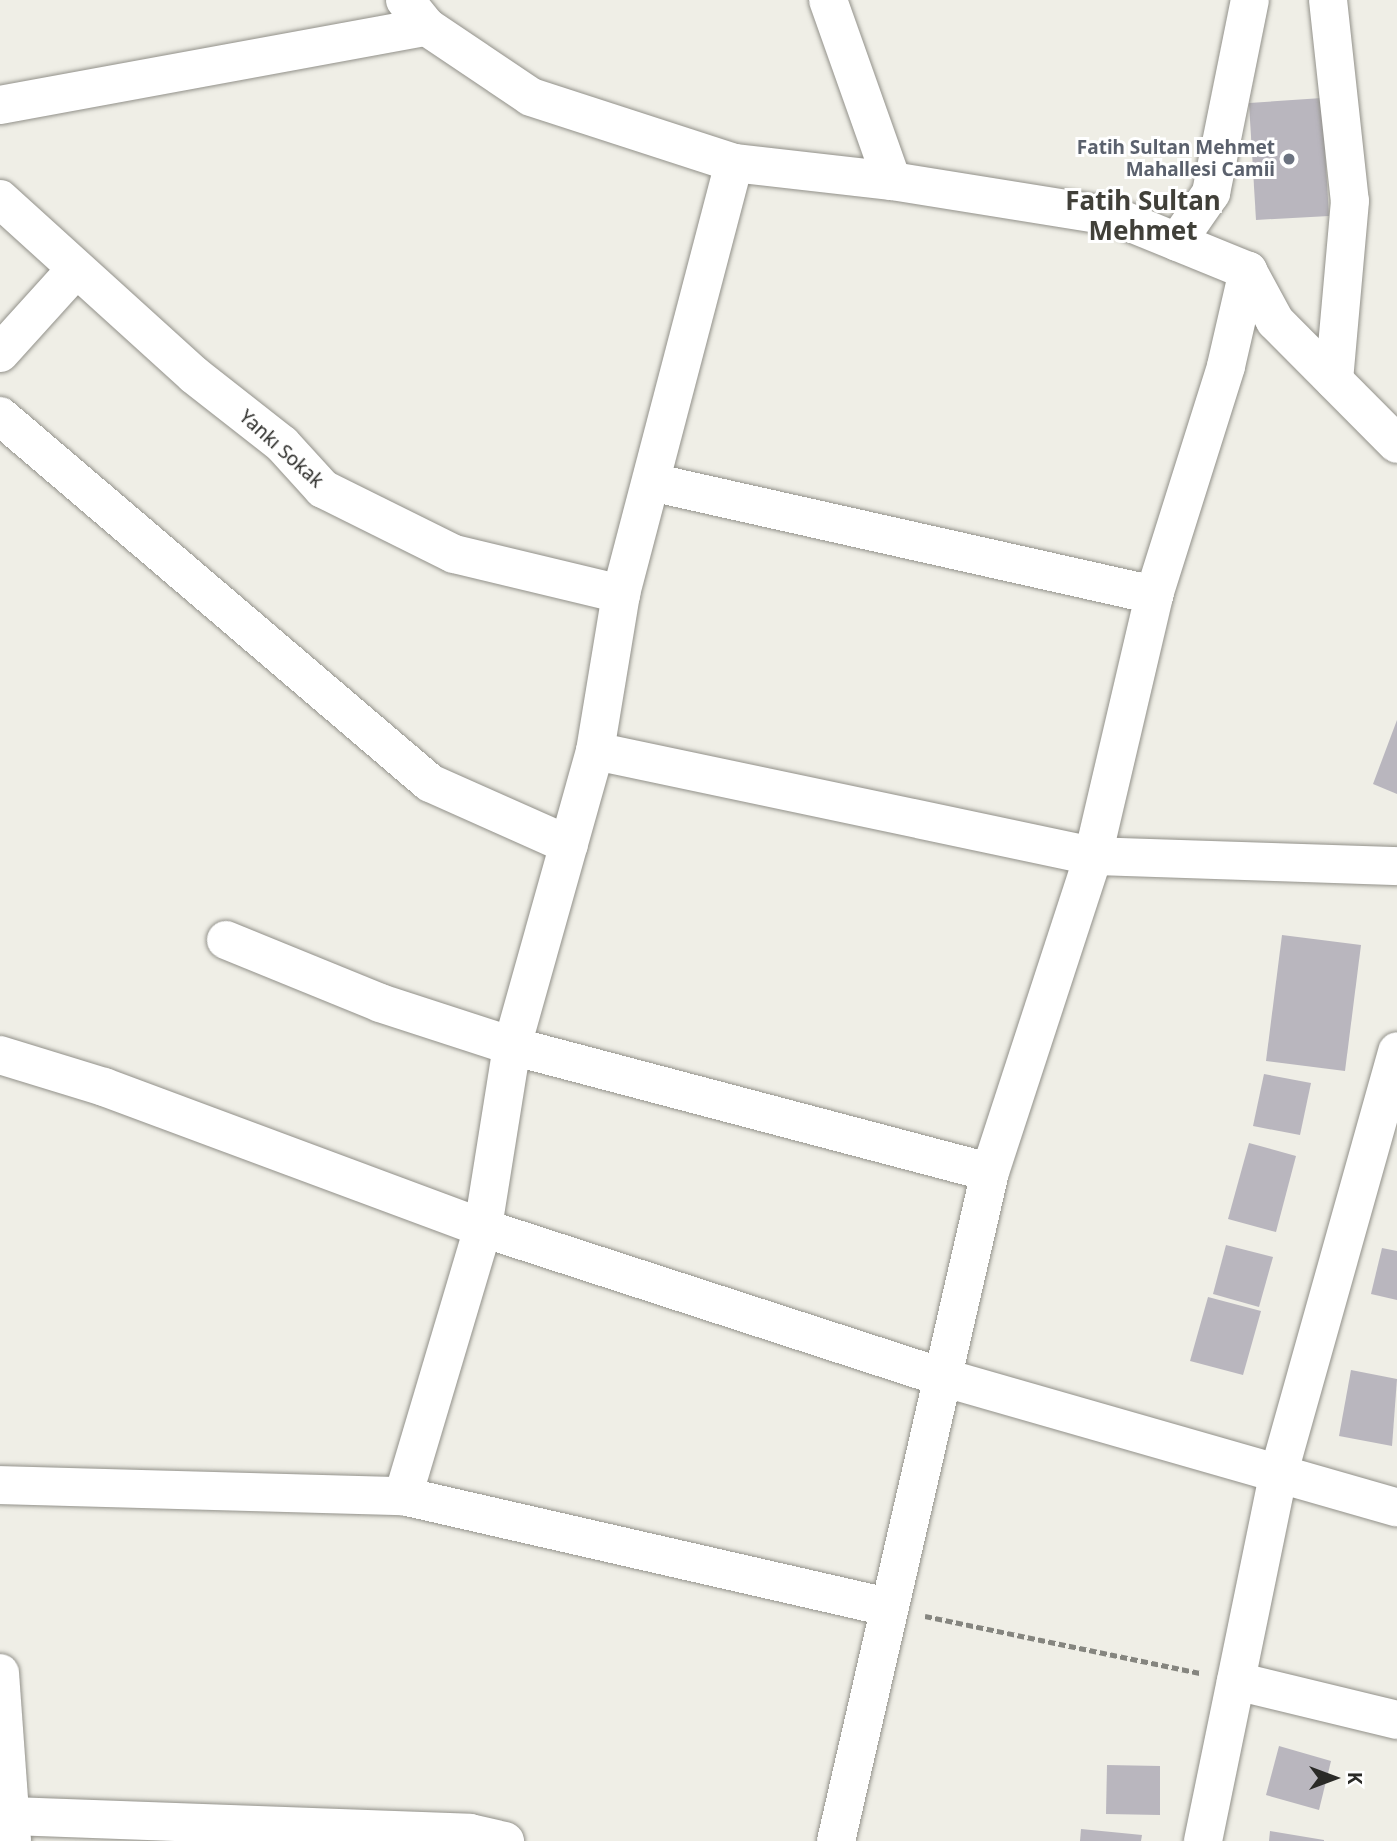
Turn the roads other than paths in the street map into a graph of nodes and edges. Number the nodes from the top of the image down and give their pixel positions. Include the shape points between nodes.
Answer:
1 (828, 0) edge
2 (1250, 0) edge
3 (1328, 0) edge
4 (416, 13) edge
5 (0, 105) edge
6 (734, 163) junction
7 (892, 181) junction
8 (0, 199) edge
9 (1177, 242) junction
10 (75, 270) junction
11 (1248, 271) junction
12 (0, 353) edge
13 (1334, 380) junction
14 (0, 416) edge
15 (1397, 444) edge
16 (651, 482) junction
17 (621, 594) junction
18 (1154, 595) junction
19 (595, 751) junction
20 (569, 845) junction
21 (1093, 856) junction
22 (1397, 866) edge
23 (226, 940) dead end
24 (512, 1046) junction
25 (1397, 1051) edge
26 (0, 1055) edge
27 (990, 1172) junction
28 (483, 1228) junction
29 (945, 1378) junction
30 (1279, 1472) junction
31 (0, 1485) edge
32 (403, 1496) junction
33 (1397, 1508) edge
34 (887, 1607) junction
35 (0, 1673) edge
36 (1236, 1681) junction
37 (1397, 1720) edge
38 (12, 1828) edge
39 (505, 1841) edge
40 (836, 1841) edge
41 (1203, 1841) edge

1 - 7 street
2 - 9 street via 1212,193
3 - 13 street via 1350,201
4 - 5 street
4 - 6 street via 531,97
6 - 7 street
6 - 16 street
7 - 9 street via 1116,217
8 - 10 street, Yankı Sokak
9 - 11 street
10 - 12 street
10 - 17 street, Yankı Sokak via 194,375 282,444 323,489 454,554
11 - 13 street via 1275,321
11 - 18 street via 1227,366
13 - 15 street
14 - 20 street via 430,783
16 - 17 street
16 - 18 street
17 - 19 street
18 - 21 street
19 - 20 street
19 - 21 street
20 - 24 street
21 - 22 street
21 - 27 street
23 - 24 street via 380,1003
24 - 27 street
24 - 28 street
25 - 30 street
26 - 28 street via 104,1087
27 - 29 street
28 - 29 street
28 - 32 street
29 - 30 street
29 - 34 street
30 - 33 street
30 - 36 street
31 - 32 street
32 - 34 street
34 - 40 street
35 - 38 street
36 - 37 street
36 - 41 street
38 - 39 street via 470,1833

